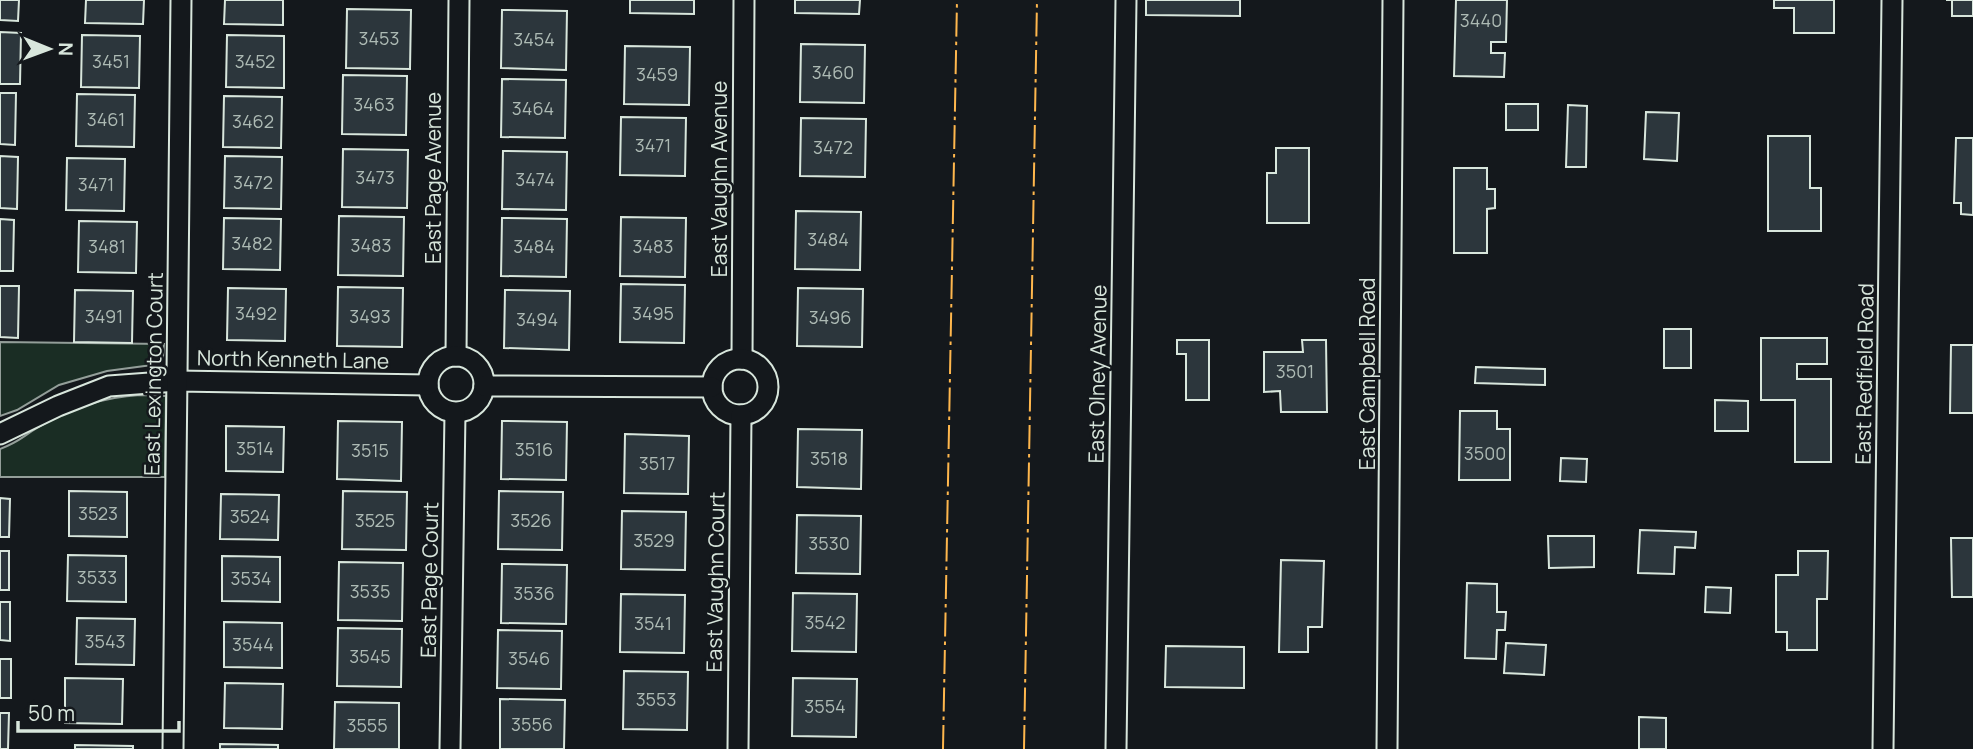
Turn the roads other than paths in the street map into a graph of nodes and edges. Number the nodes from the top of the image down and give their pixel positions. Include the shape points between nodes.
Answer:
1 (181, 0) edge
2 (459, 0) edge
3 (744, 0) edge
4 (1126, 0) edge
5 (1393, 0) edge
6 (1892, 0) edge
7 (456, 356) junction
8 (742, 359) junction
9 (177, 381) junction
10 (428, 385) junction
11 (484, 386) junction
12 (712, 387) junction
13 (455, 412) junction
14 (741, 415) junction
15 (0, 434) edge
16 (173, 749) edge
17 (450, 749) edge
18 (738, 749) edge
19 (1116, 749) edge
20 (1387, 749) edge
21 (1883, 749) edge

1 - 9 street, East Lexington Court
2 - 7 street, East Page Avenue
3 - 8 street, East Vaughn Avenue
4 - 19 street, East Olney Avenue
5 - 20 street, East Campbell Road
6 - 21 street, East Redfield Road
7 - 10 street via 436,365
7 - 11 street via 476,365
8 - 12 street via 722,366
8 - 14 street via 761,368 768,390 758,409
9 - 10 street, North Kenneth Lane
9 - 15 street, North Kenneth Lane via 109,386
9 - 16 street, East Lexington Court
10 - 13 street via 436,404
11 - 12 street
11 - 13 street via 474,406
12 - 14 street via 720,407
13 - 17 street, East Page Court
14 - 18 street, East Vaughn Court

